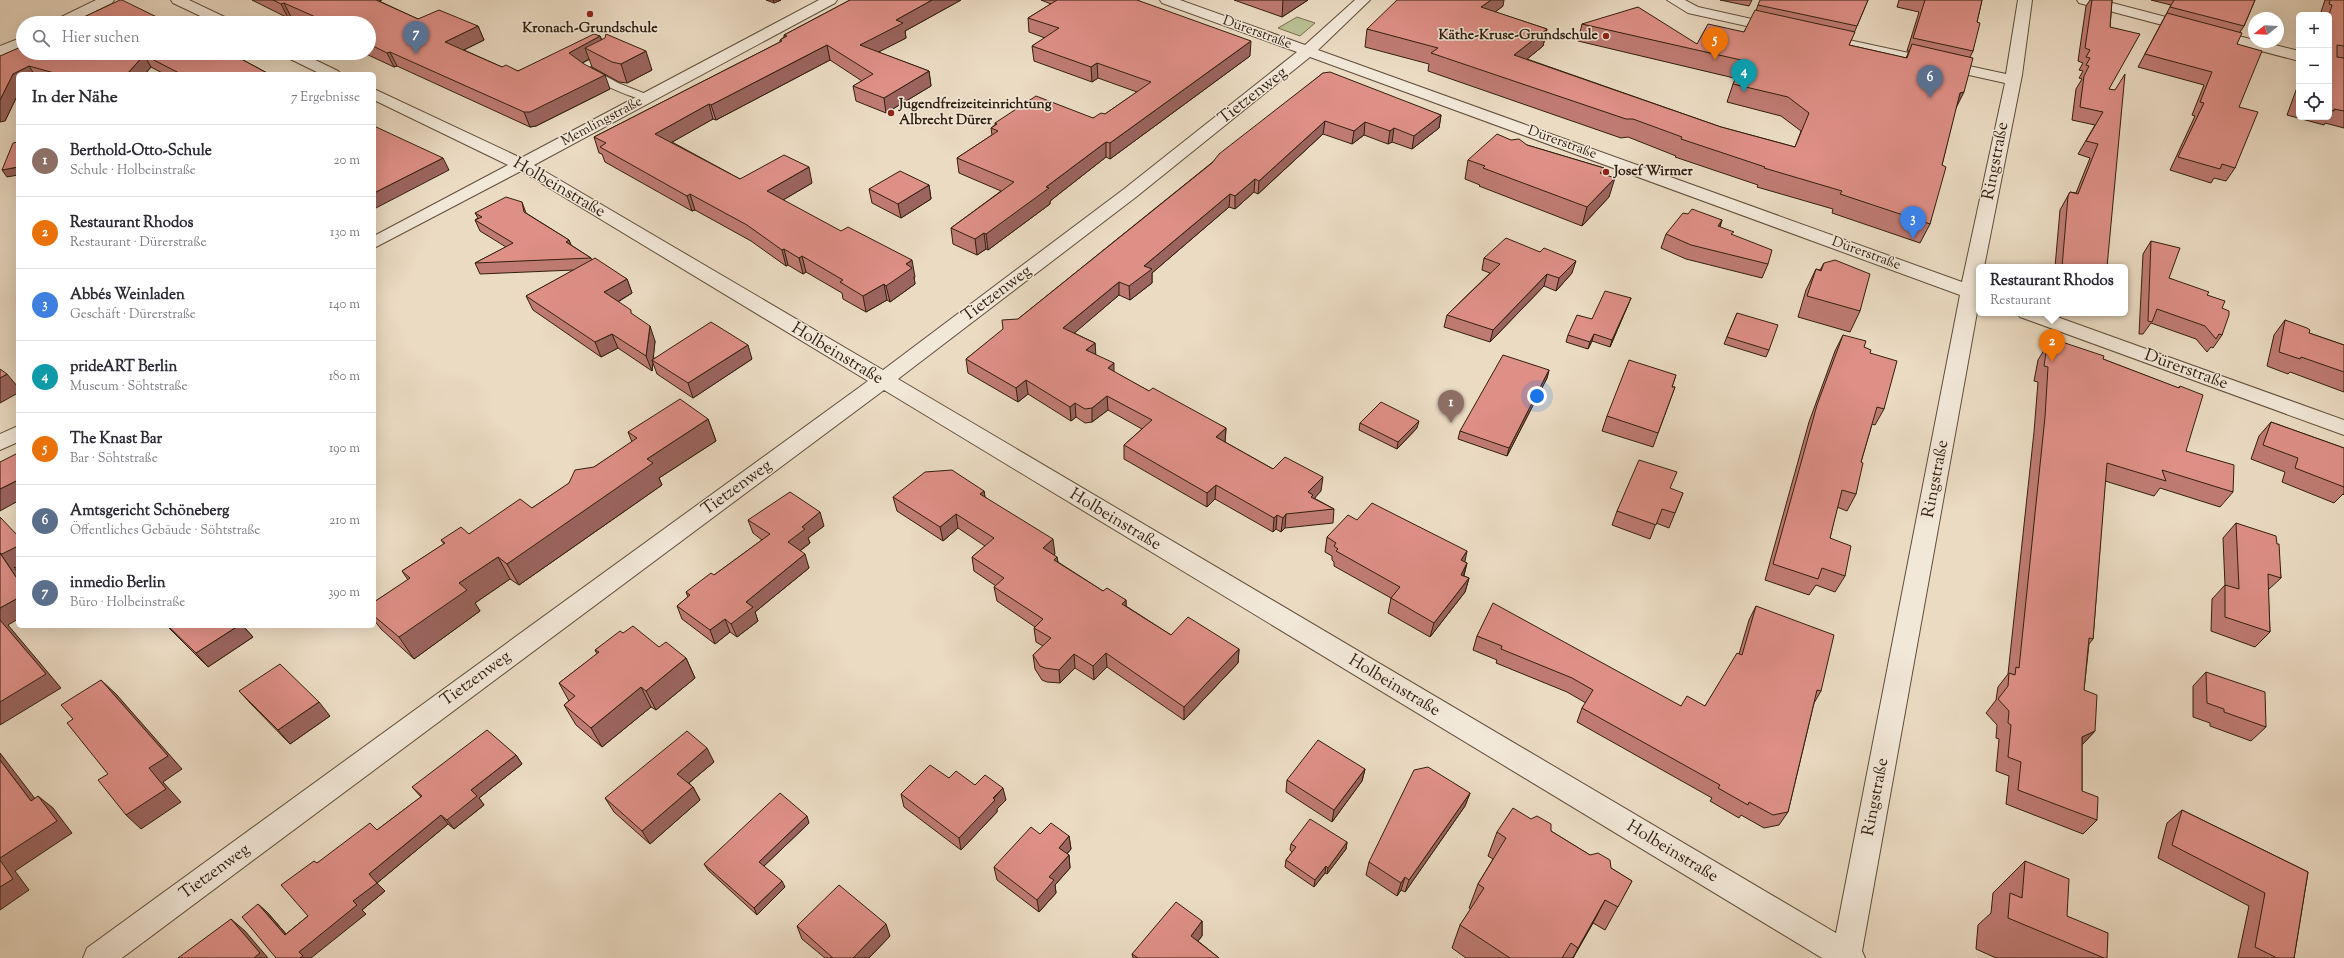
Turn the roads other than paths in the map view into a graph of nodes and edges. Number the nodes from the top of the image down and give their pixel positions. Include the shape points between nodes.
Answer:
1 (107, 0) edge
2 (178, 0) edge
3 (830, 0) edge
4 (1167, 0) edge
5 (1363, 0) edge
6 (1674, 0) edge
7 (2025, 0) edge
8 (2084, 0) edge
9 (74, 16) edge
10 (211, 16) edge
11 (1792, 32) edge
12 (1807, 35) edge
13 (16, 44) edge
14 (1309, 51) junction
15 (0, 52) edge
16 (607, 54) edge
17 (2296, 55) edge
18 (303, 60) edge
19 (328, 72) edge
20 (2012, 80) junction
21 (376, 95) edge
22 (647, 98) junction
23 (522, 164) junction
24 (376, 242) edge
25 (1980, 264) edge
26 (1975, 294) edge
27 (2035, 316) edge
28 (882, 381) junction
29 (2344, 428) edge
30 (16, 434) edge
31 (0, 443) edge
32 (1847, 957) edge
33 (98, 958) edge

1 - 9 street
2 - 10 street
3 - 22 street, Memlingstraße
4 - 14 street, Dürerstraße
5 - 14 street, Tietzenweg
6 - 11 street via 1693,10
7 - 20 street, Ringstraße
8 - 17 street
12 - 20 street
13 - 15 street
14 - 26 street, Dürerstraße
14 - 28 street, Tietzenweg via 1130,193
16 - 22 lane via 581,67 614,85
18 - 19 street
20 - 25 street, Ringstraße
21 - 23 street, Holbeinstraße
22 - 23 street, Memlingstraße
23 - 24 street, Memlingstraße
23 - 28 street, Holbeinstraße
26 - 32 street, Ringstraße
27 - 29 street, Dürerstraße
28 - 32 street, Holbeinstraße
28 - 33 street, Tietzenweg
30 - 31 street

